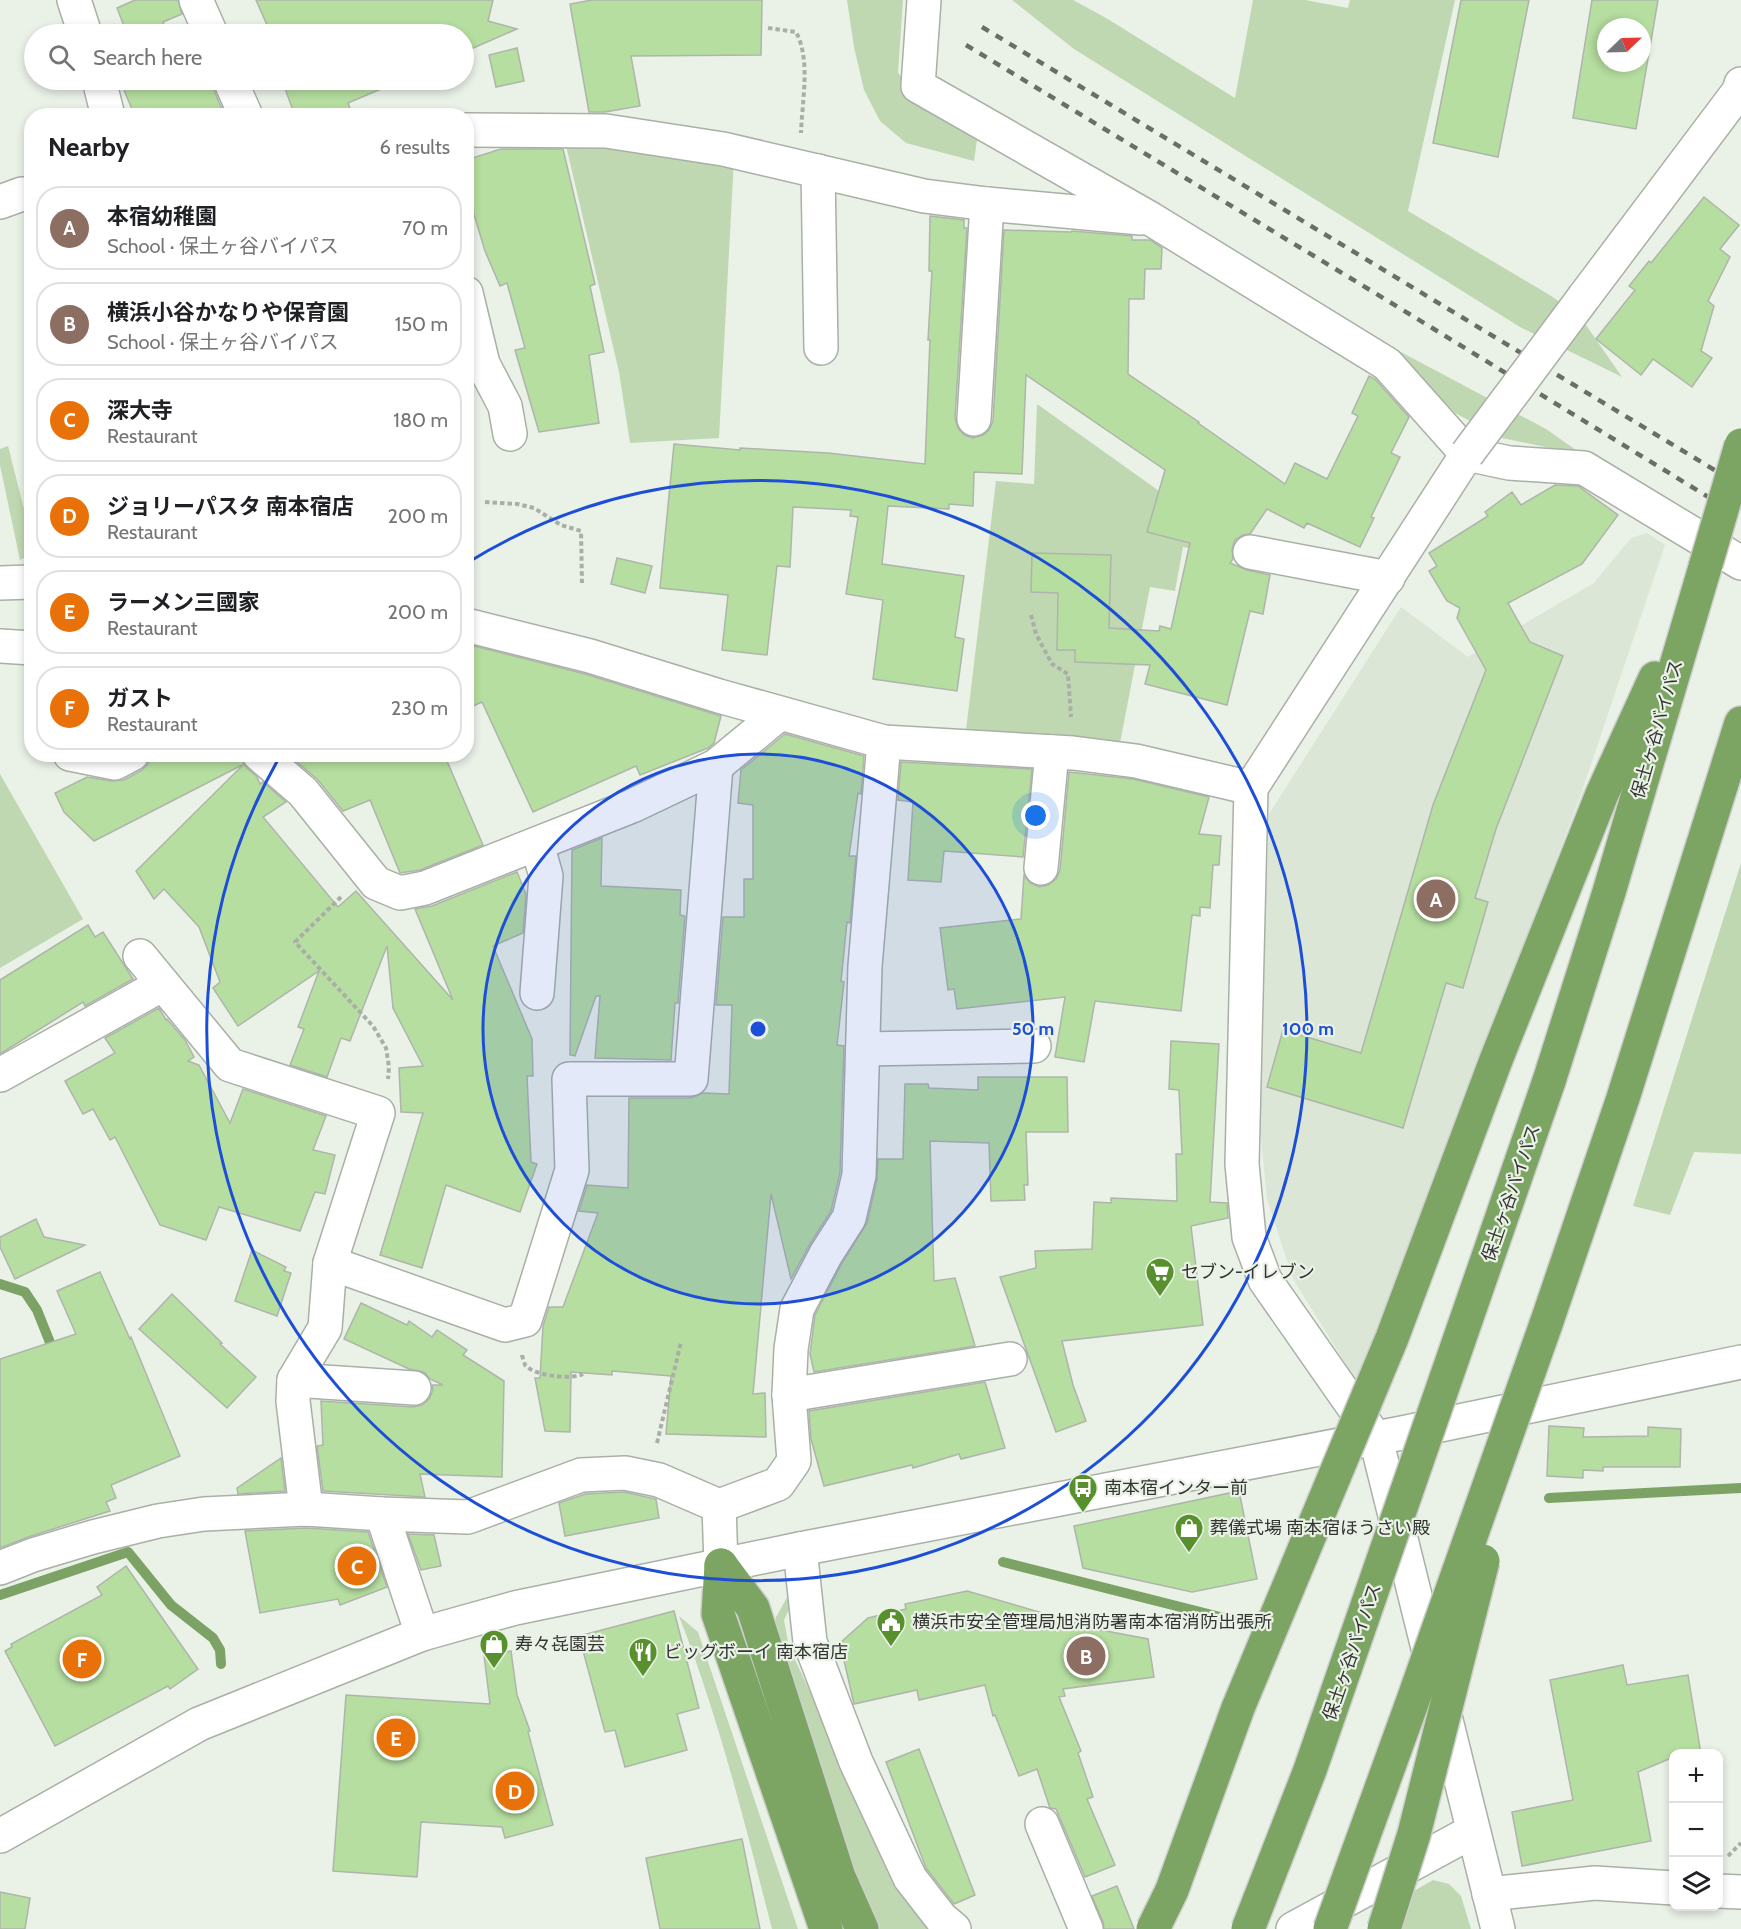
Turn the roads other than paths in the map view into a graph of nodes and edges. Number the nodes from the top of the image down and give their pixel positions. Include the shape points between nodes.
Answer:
1 (74, 0) edge
2 (196, 0) edge
3 (924, 0) edge
4 (82, 24) edge
5 (207, 24) edge
6 (1741, 84) edge
7 (102, 90) edge
8 (234, 90) edge
9 (106, 108) edge
10 (242, 108) edge
11 (474, 130) edge
12 (808, 169) junction
13 (24, 194) edge
14 (0, 202) edge
15 (987, 204) junction
16 (1151, 219) junction
17 (474, 326) edge
18 (821, 348) dead end
19 (974, 419) dead end
20 (510, 435) dead end
21 (1741, 445) edge
22 (1467, 454) junction
23 (1250, 552) dead end
24 (1741, 563) edge
25 (1706, 564) junction
26 (1388, 578) junction
27 (24, 582) edge
28 (0, 583) edge
29 (474, 627) edge
30 (0, 646) edge
31 (24, 648) edge
32 (779, 714) junction
33 (1741, 723) edge
34 (884, 742) junction
35 (1063, 753) junction
36 (268, 762) edge
37 (716, 766) junction
38 (1251, 788) junction
39 (537, 844) junction
40 (1041, 868) dead end
41 (140, 957) dead end
42 (163, 984) junction
43 (537, 993) dead end
44 (1034, 1046) dead end
45 (862, 1049) junction
46 (0, 1075) edge
47 (330, 1263) junction
48 (1546, 1324) junction
49 (1010, 1359) dead end
50 (1741, 1362) edge
51 (294, 1380) junction
52 (414, 1388) dead end
53 (789, 1395) junction
54 (1376, 1439) junction
55 (719, 1506) junction
56 (306, 1509) junction
57 (382, 1514) junction
58 (800, 1549) junction
59 (721, 1565) junction
60 (0, 1568) edge
61 (422, 1634) junction
62 (1042, 1824) dead end
63 (1473, 1831) junction
64 (0, 1836) edge
65 (1669, 1888) edge
66 (1723, 1891) edge
67 (1741, 1892) edge
68 (1489, 1894) junction
69 (826, 1929) edge
70 (862, 1929) edge
71 (954, 1929) edge
72 (1086, 1929) edge
73 (1153, 1929) edge
74 (1248, 1929) edge
75 (1293, 1929) edge
76 (1330, 1929) edge
77 (1384, 1929) edge
78 (1498, 1929) edge

1 - 4 street
2 - 5 street
3 - 16 street via 918,86
6 - 22 street, bridge
7 - 9 street
8 - 10 street
11 - 12 street via 606,131 723,149
12 - 15 street via 924,196
12 - 18 street
13 - 14 street
15 - 16 street
15 - 19 street
16 - 22 street via 1387,364
17 - 20 street via 483,363 505,406
21 - 25 highway, 保土ヶ谷バイパス, bridge
22 - 24 street via 1509,463 1584,468
22 - 26 street
23 - 26 street
25 - 73 highway, bridge via 1602,794 1496,1060 1392,1338 1238,1708 1172,1890
25 - 74 highway, 保土ヶ谷バイパス, bridge via 1613,881 1549,1081 1318,1748
26 - 38 street
27 - 28 street
29 - 32 street via 590,656
30 - 31 street
32 - 34 street
32 - 37 street
33 - 48 highway via 1623,1098
34 - 35 street
34 - 45 street
35 - 38 street via 1136,761
35 - 40 street
36 - 39 street via 303,792 376,883 400,893 425,888
37 - 39 street via 632,806
37 - 47 street via 691,1079 569,1079 572,1170 525,1320 505,1324
38 - 54 street via 1242,1164 1249,1237 1265,1280
39 - 43 street via 546,876
41 - 42 street
42 - 46 street
42 - 47 street via 230,1065 378,1113
44 - 45 street
45 - 53 street via 859,1175 849,1218 797,1309
47 - 51 street via 326,1329
48 - 76 highway, bridge
48 - 77 highway, bridge via 1414,1834
49 - 53 street
50 - 54 street
51 - 52 street
51 - 56 street
53 - 55 street via 794,1461 778,1484
54 - 58 street
54 - 63 street
55 - 57 street via 659,1480 625,1473 581,1475 468,1517
55 - 59 street
56 - 57 street
56 - 60 street via 204,1514 158,1521 93,1537
57 - 61 street
58 - 59 street
58 - 71 street via 810,1642 856,1762 910,1878
59 - 61 street via 515,1608
59 - 69 highway via 718,1614
59 - 70 highway via 753,1608 839,1877
61 - 64 street via 198,1724
62 - 72 street
63 - 68 street
63 - 75 street
65 - 68 street via 1595,1883
66 - 67 street
68 - 78 street

